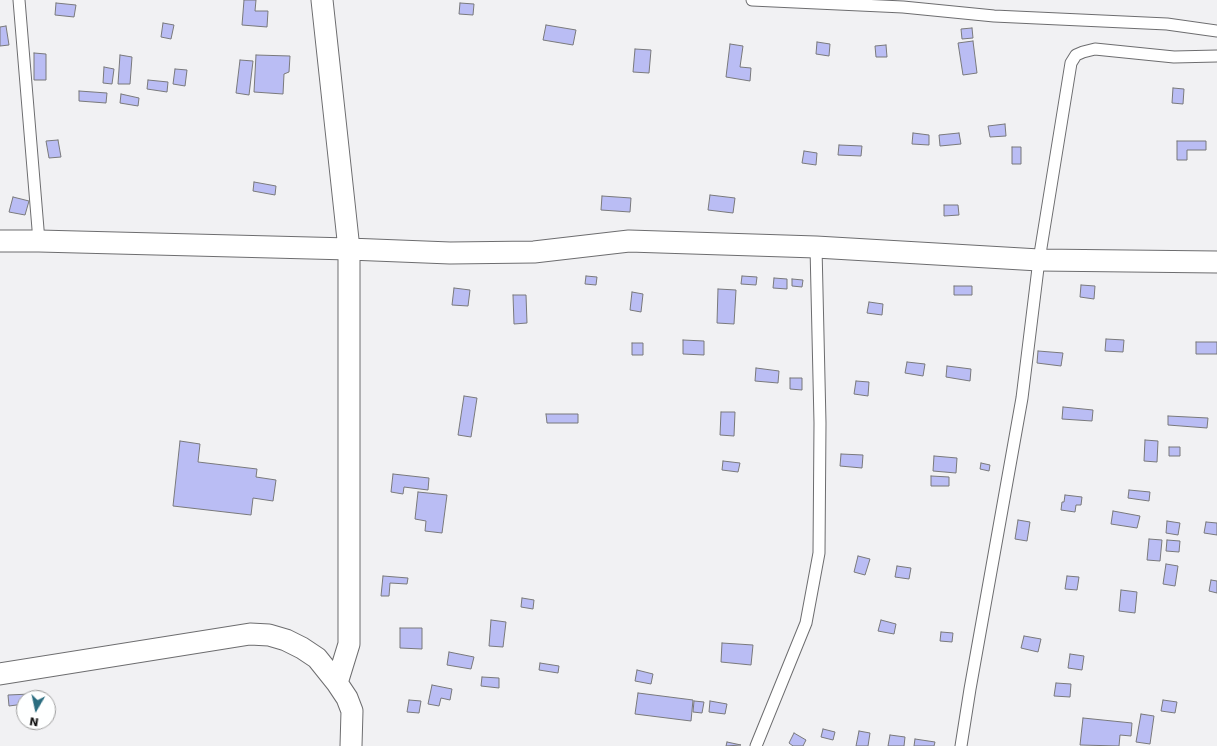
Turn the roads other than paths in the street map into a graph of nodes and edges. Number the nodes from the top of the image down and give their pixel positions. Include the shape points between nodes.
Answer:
1 (19, 0) edge
2 (322, 0) edge
3 (752, 0) edge
4 (1217, 31) edge
5 (1217, 56) edge
6 (0, 241) edge
7 (38, 241) junction
8 (816, 247) junction
9 (349, 249) junction
10 (1039, 260) junction
11 (1217, 262) edge
12 (0, 674) edge
13 (337, 683) junction
14 (351, 746) edge
15 (756, 746) edge
16 (961, 746) edge

1 - 7 lane
2 - 9 street
3 - 4 lane via 903,7 994,16 1167,24
5 - 10 lane via 1174,57 1095,49 1076,55 1071,63
6 - 7 street
7 - 9 street
8 - 9 street via 629,241 534,252 450,253
8 - 10 street
8 - 15 lane via 820,423 819,553 806,622
9 - 13 street via 349,644
10 - 11 street
10 - 16 lane via 1022,398
12 - 13 street via 250,634 268,635 302,648 317,658
13 - 14 street via 352,711

